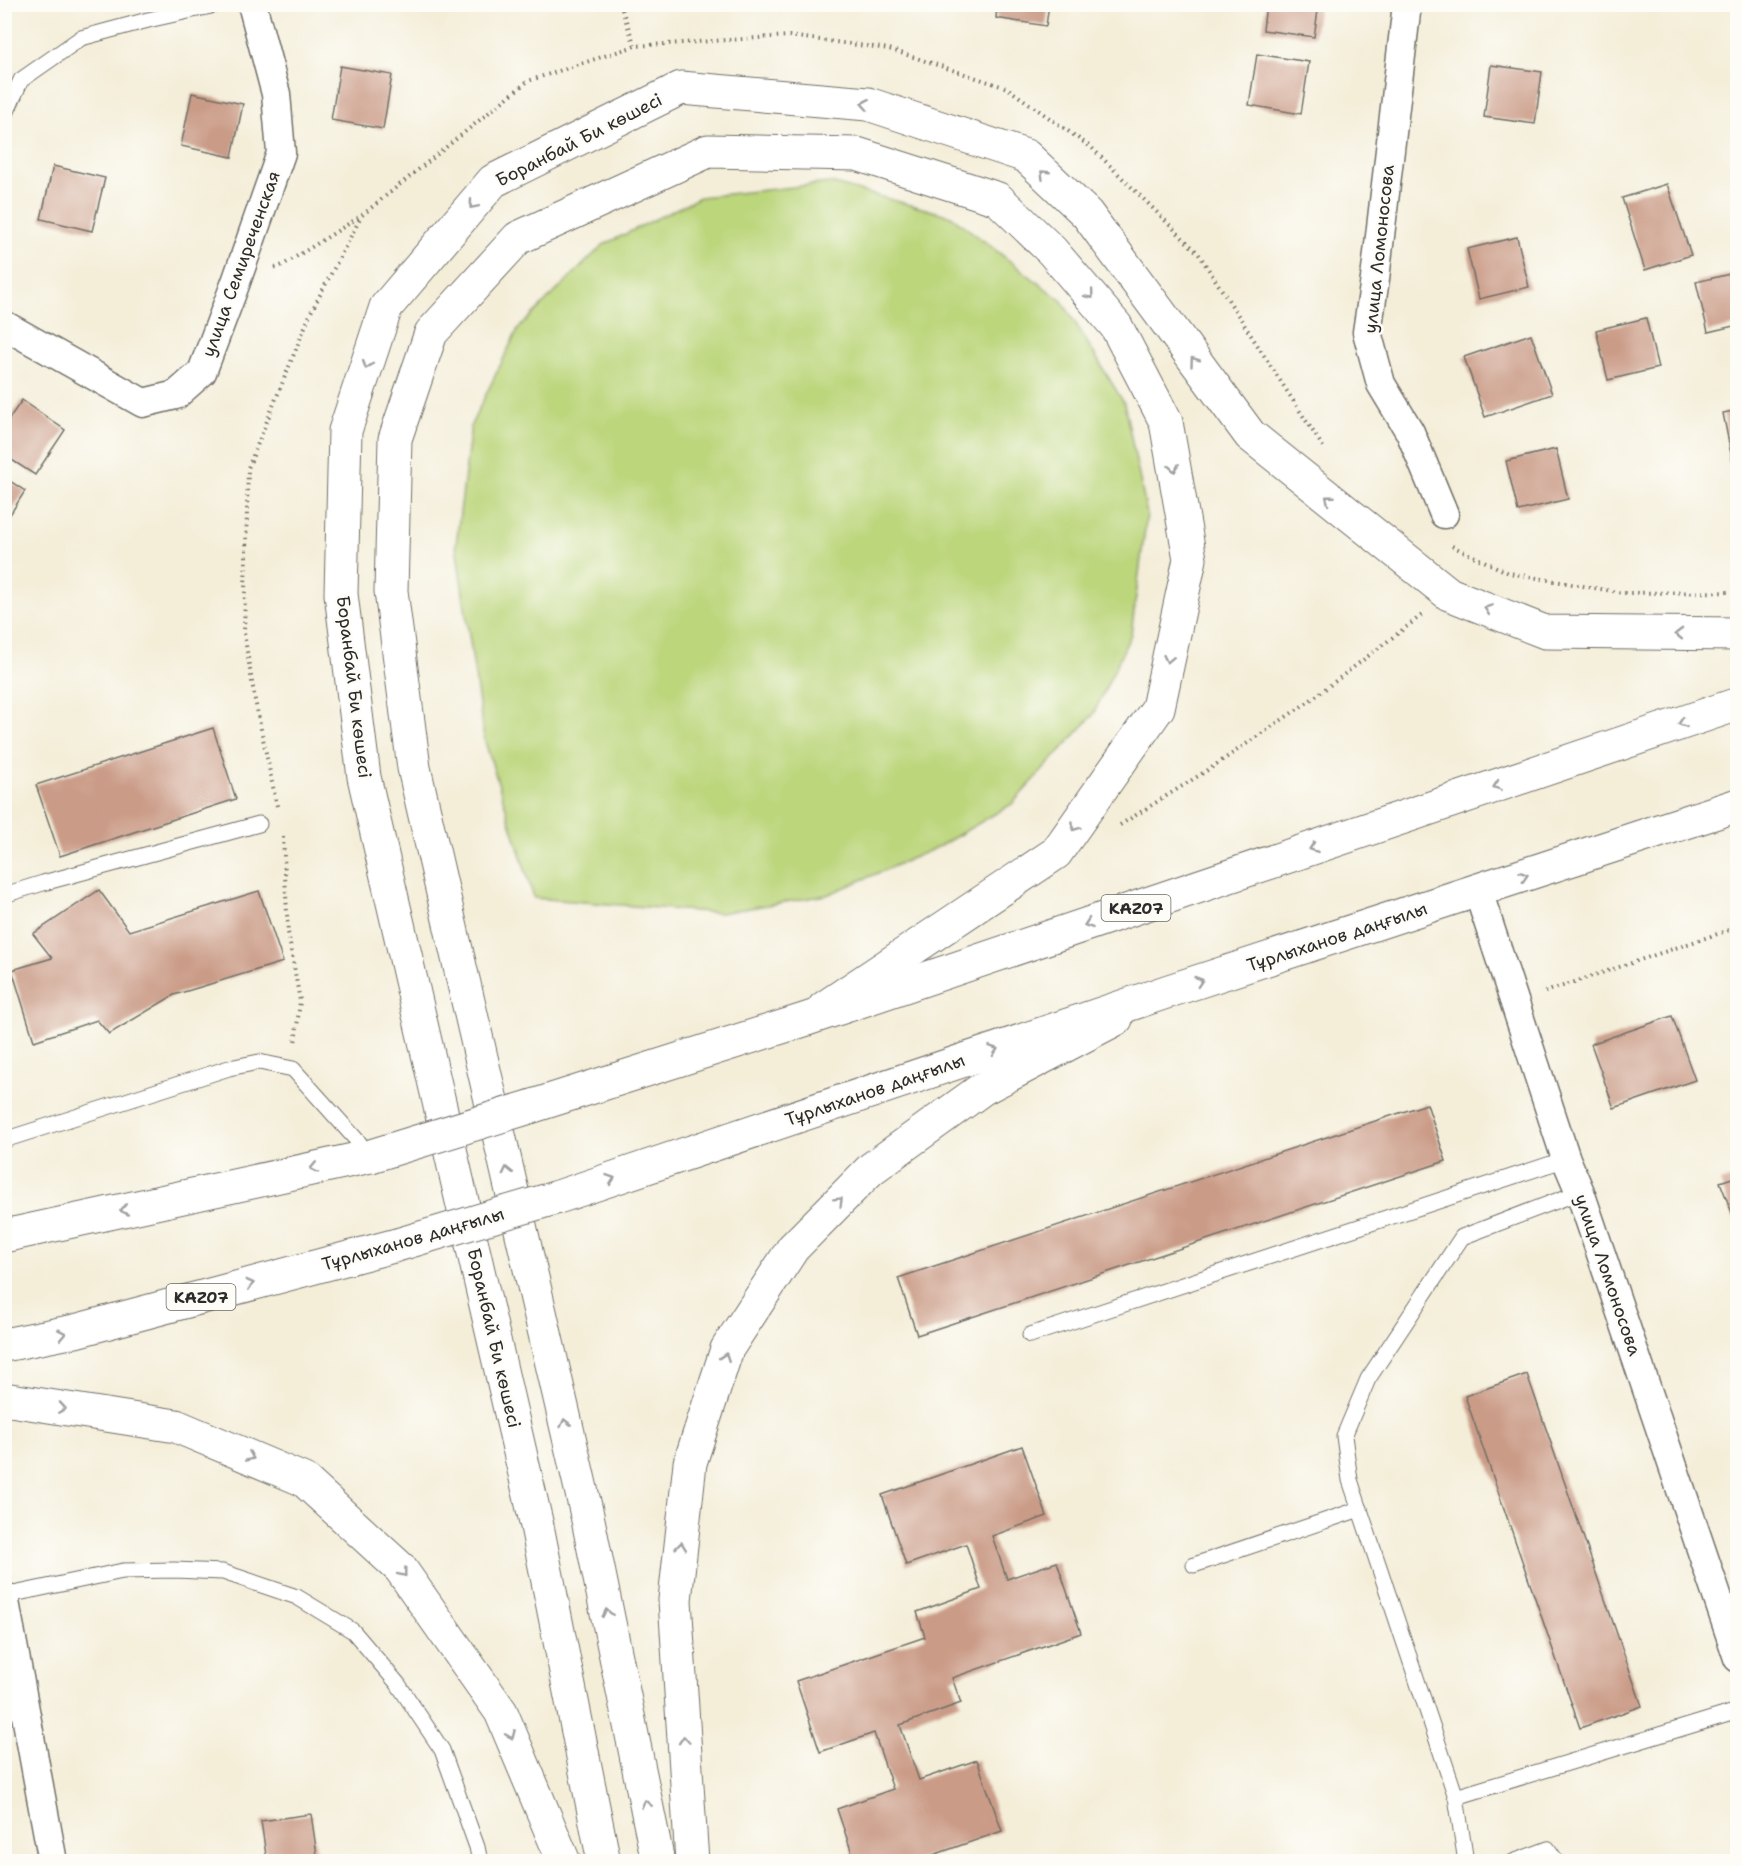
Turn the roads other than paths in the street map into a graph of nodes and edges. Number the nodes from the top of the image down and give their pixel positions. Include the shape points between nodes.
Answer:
1 (220, 4) edge
2 (252, 4) edge
3 (1407, 4) edge
4 (4, 118) edge
5 (4, 325) edge
6 (1444, 514) dead end
7 (1737, 634) edge
8 (1737, 704) edge
9 (1737, 805) edge
10 (258, 824) dead end
11 (1478, 891) junction
12 (4, 895) edge
13 (1169, 991) junction
14 (807, 1019) junction
15 (4, 1140) edge
16 (371, 1156) junction
17 (1566, 1159) junction
18 (1580, 1192) junction
19 (4, 1236) edge
20 (1030, 1335) dead end
21 (4, 1345) edge
22 (4, 1399) edge
23 (1360, 1509) junction
24 (1194, 1565) dead end
25 (4, 1596) edge
26 (1737, 1658) edge
27 (1737, 1711) edge
28 (1456, 1797) junction
29 (52, 1862) edge
30 (480, 1862) edge
31 (564, 1862) edge
32 (604, 1862) edge
33 (658, 1862) edge
34 (692, 1862) edge
35 (1466, 1862) edge
36 (1513, 1862) edge
37 (1557, 1862) edge

1 - 4 lane via 81,38 21,80
2 - 5 street, улица Семиреченская via 276,94 281,153 202,372 176,395 143,403
3 - 6 street, улица Ломоносова via 1366,332 1381,384 1410,432
7 -> 32 main road, Боранбай Би көшесі via 1545,632 1449,594 1250,435 1087,214 1026,156 868,104 681,88 493,181 386,307 345,431 341,594 364,777 537,1526
8 -> 14 main road, KAZ07
11 -> 9 main road, Тұрлыханов даңғылы / KAZ07
10 - 12 lane
13 -> 11 main road, Тұрлыханов даңғылы / KAZ07
11 - 17 street, улица Ломоносова
21 -> 13 main road, Тұрлыханов даңғылы / KAZ07, bridge via 75,1331 398,1245 555,1198
34 -> 13 main road via 675,1600 690,1463 727,1349 793,1248 871,1169 982,1089
14 - 16 main road, KAZ07, bridge
33 -> 14 main road via 586,1515 414,768 391,591 395,439 431,333 518,238 708,151 857,154 998,199 1052,250 1116,326 1166,422 1190,559 1158,708 1056,853
15 - 16 lane via 229,1068 259,1062 293,1069
16 -> 19 main road, KAZ07
17 - 18 street, улица Ломоносова
17 - 20 lane
18 - 23 lane via 1462,1238 1368,1379 1344,1436 1350,1480
18 - 26 street, улица Ломоносова
22 -> 31 main road via 176,1426 304,1480 400,1568 501,1712
23 - 24 lane
23 - 28 lane
25 - 29 street
25 - 30 lane via 123,1571 174,1570 223,1572 297,1597 353,1631 398,1684 442,1750
27 - 28 lane
28 - 35 lane
36 - 37 lane via 1548,1849

